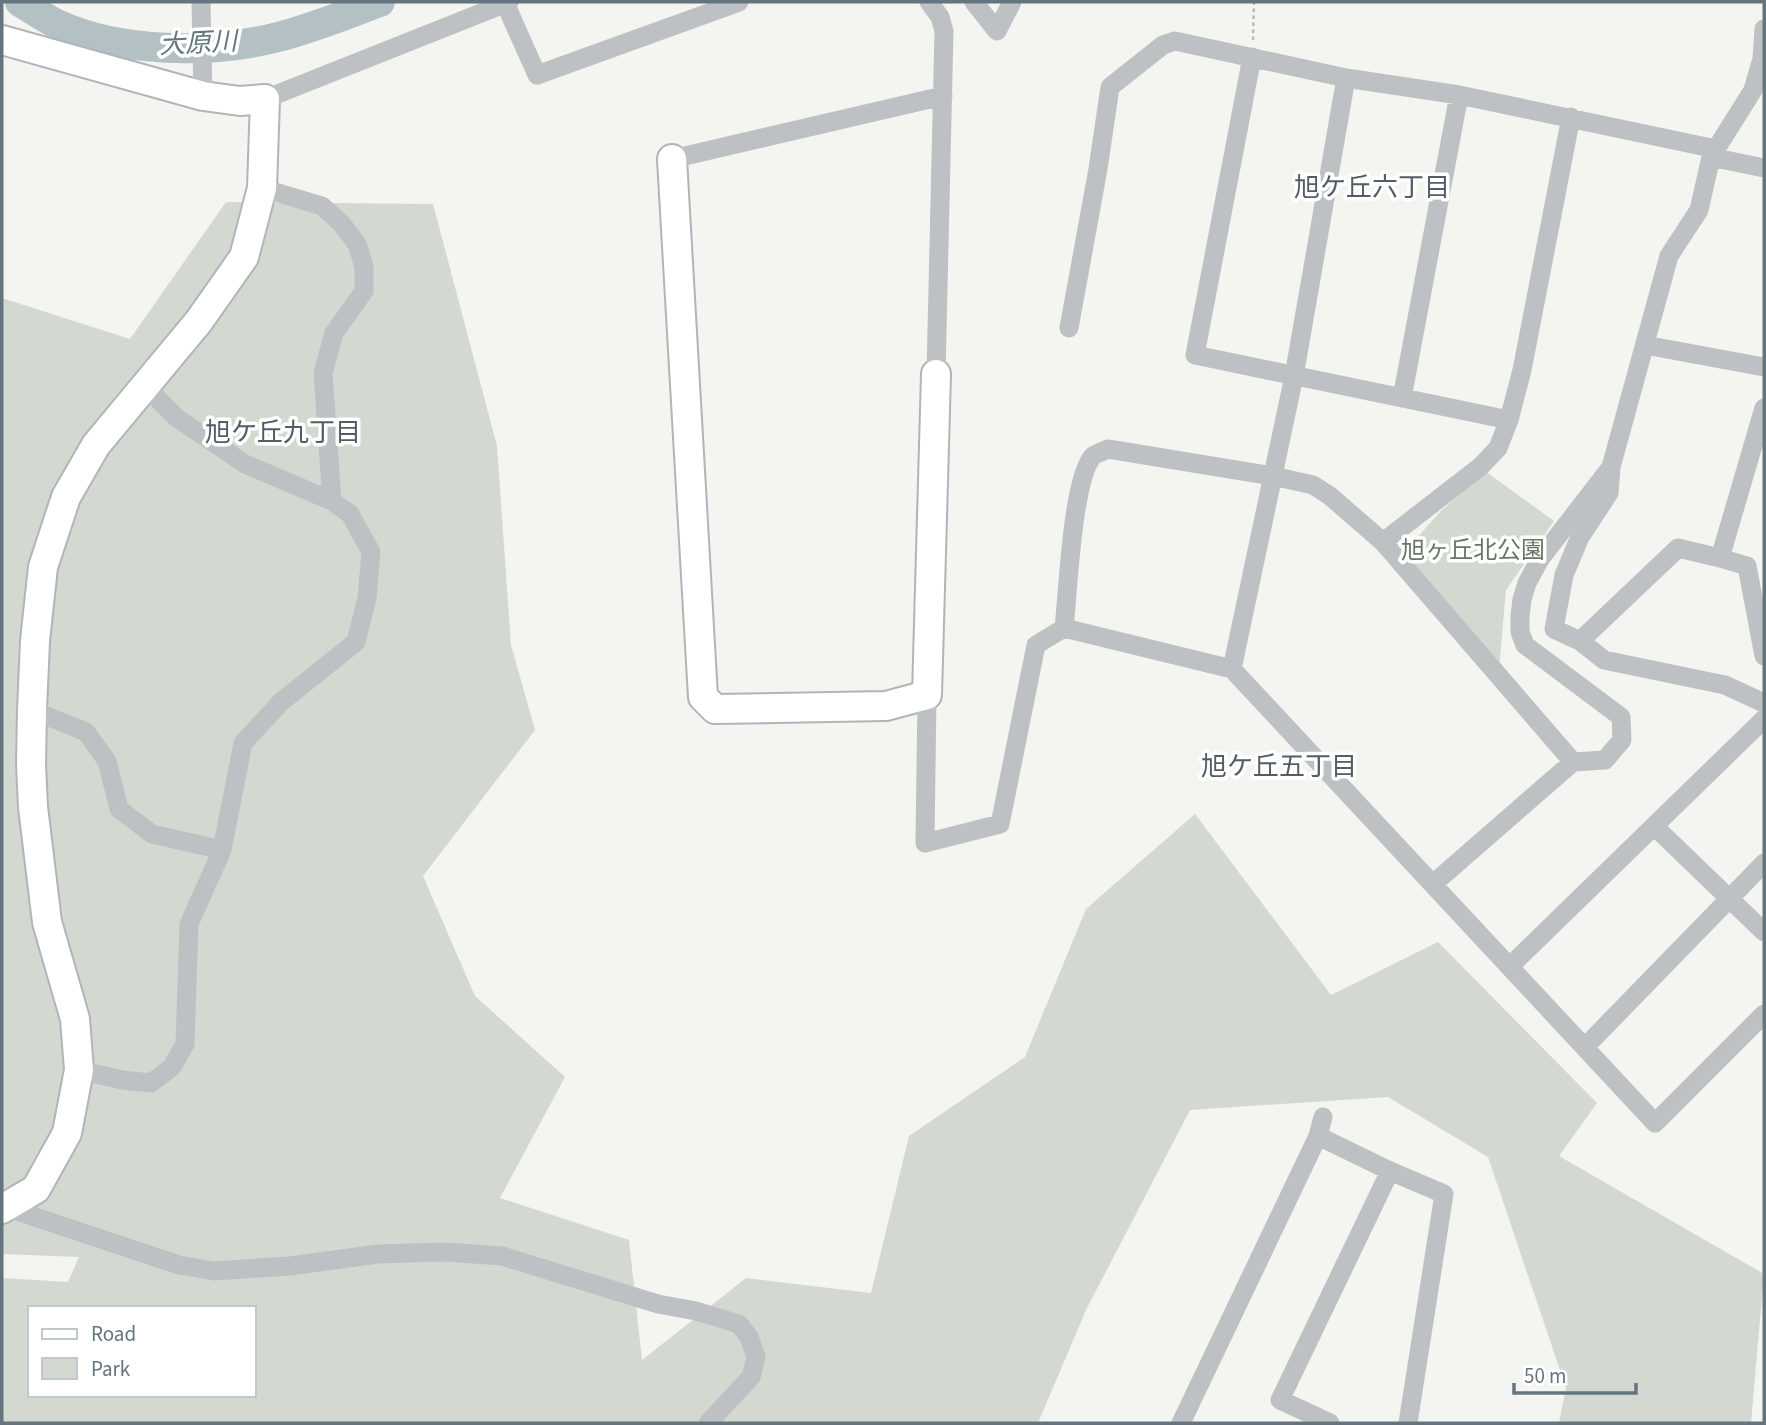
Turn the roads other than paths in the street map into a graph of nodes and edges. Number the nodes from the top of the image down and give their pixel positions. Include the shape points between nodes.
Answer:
1 (201, 2) edge
2 (507, 2) edge
3 (738, 2) edge
4 (929, 2) edge
5 (974, 2) edge
6 (1012, 2) edge
7 (1764, 29) edge
8 (2, 40) edge
9 (1252, 57) junction
10 (1346, 79) junction
11 (1460, 95) junction
12 (204, 96) junction
13 (943, 96) junction
14 (265, 99) junction
15 (1571, 117) junction
16 (1714, 153) junction
17 (672, 159) joint
18 (1764, 168) edge
19 (262, 188) junction
20 (1069, 328) dead end
21 (1645, 345) junction
22 (1764, 367) edge
23 (936, 374) joint
24 (1294, 376) junction
25 (146, 387) junction
26 (1402, 398) junction
27 (1764, 408) edge
28 (1509, 420) junction
29 (1611, 467) junction
30 (1273, 477) junction
31 (332, 501) junction
32 (1383, 542) junction
33 (1720, 558) junction
34 (1756, 568) edge
35 (1064, 628) junction
36 (1580, 641) junction
37 (1764, 656) edge
38 (1231, 669) junction
39 (927, 695) junction
40 (1764, 703) edge
41 (32, 710) junction
42 (1764, 719) edge
43 (1573, 762) junction
44 (1654, 826) junction
45 (222, 850) junction
46 (1764, 863) edge
47 (1433, 884) junction
48 (1730, 899) junction
49 (1764, 932) edge
50 (1510, 966) junction
51 (1764, 1014) edge
52 (1585, 1047) junction
53 (79, 1070) junction
54 (1390, 1171) junction
55 (3, 1208) edge
56 (708, 1423) edge
57 (1181, 1423) edge
58 (1330, 1423) edge
59 (1408, 1423) edge

1 - 12 street
2 - 3 street via 537,75
2 - 14 street
4 - 13 street via 944,31
5 - 6 street via 997,31
7 - 16 street via 1753,90
8 - 12 street
9 - 10 street
9 - 20 street via 1175,41 1163,45 1110,87
9 - 24 street via 1195,355
10 - 11 street
10 - 24 street
11 - 15 street
11 - 26 street
12 - 14 street
13 - 17 street
13 - 23 street
14 - 19 street
15 - 16 street
15 - 28 street
16 - 18 street
16 - 21 street via 1699,210 1669,256
17 - 39 street via 704,697 715,709 886,706
19 - 25 street via 244,257
19 - 31 street via 322,206 357,244 364,266 364,290 334,334 323,373
21 - 22 street
21 - 29 street
23 - 39 street
24 - 26 street
24 - 30 street
25 - 31 street via 177,418 245,464
25 - 41 street via 96,445 66,497 43,567
26 - 28 street
27 - 33 street
28 - 32 street via 1498,448 1481,466
29 - 36 street via 1609,493 1580,537 1564,575 1554,629
29 - 43 street via 1540,559 1522,599 1520,632 1525,645 1621,717 1622,740 1605,760
30 - 32 street via 1313,485
30 - 35 street via 1108,449 1094,455 1083,476 1076,513
30 - 38 street
31 - 45 street via 350,514 371,552 367,598 356,642 281,702 243,743
32 - 43 street
33 - 34 street
33 - 36 street via 1678,548
34 - 37 street
35 - 38 street
35 - 39 street via 1036,645 1000,824 925,843
36 - 40 street via 1604,660 1725,685
38 - 47 street
41 - 45 street via 86,732 107,761 120,809 152,834
41 - 53 street via 33,807 47,922 75,1020
42 - 44 street
43 - 47 street
44 - 48 street
44 - 50 street
45 - 53 street via 188,924 185,1044 172,1067 151,1083
46 - 48 street
47 - 50 street
48 - 49 street
48 - 52 street
50 - 52 street
51 - 52 street via 1655,1123
53 - 55 street via 67,1133 36,1189
54 - 57 street via 1320,1127
54 - 58 street via 1280,1400
54 - 59 street via 1444,1194
55 - 56 street via 179,1265 214,1271 378,1254 502,1256 739,1324 756,1357 751,1377

